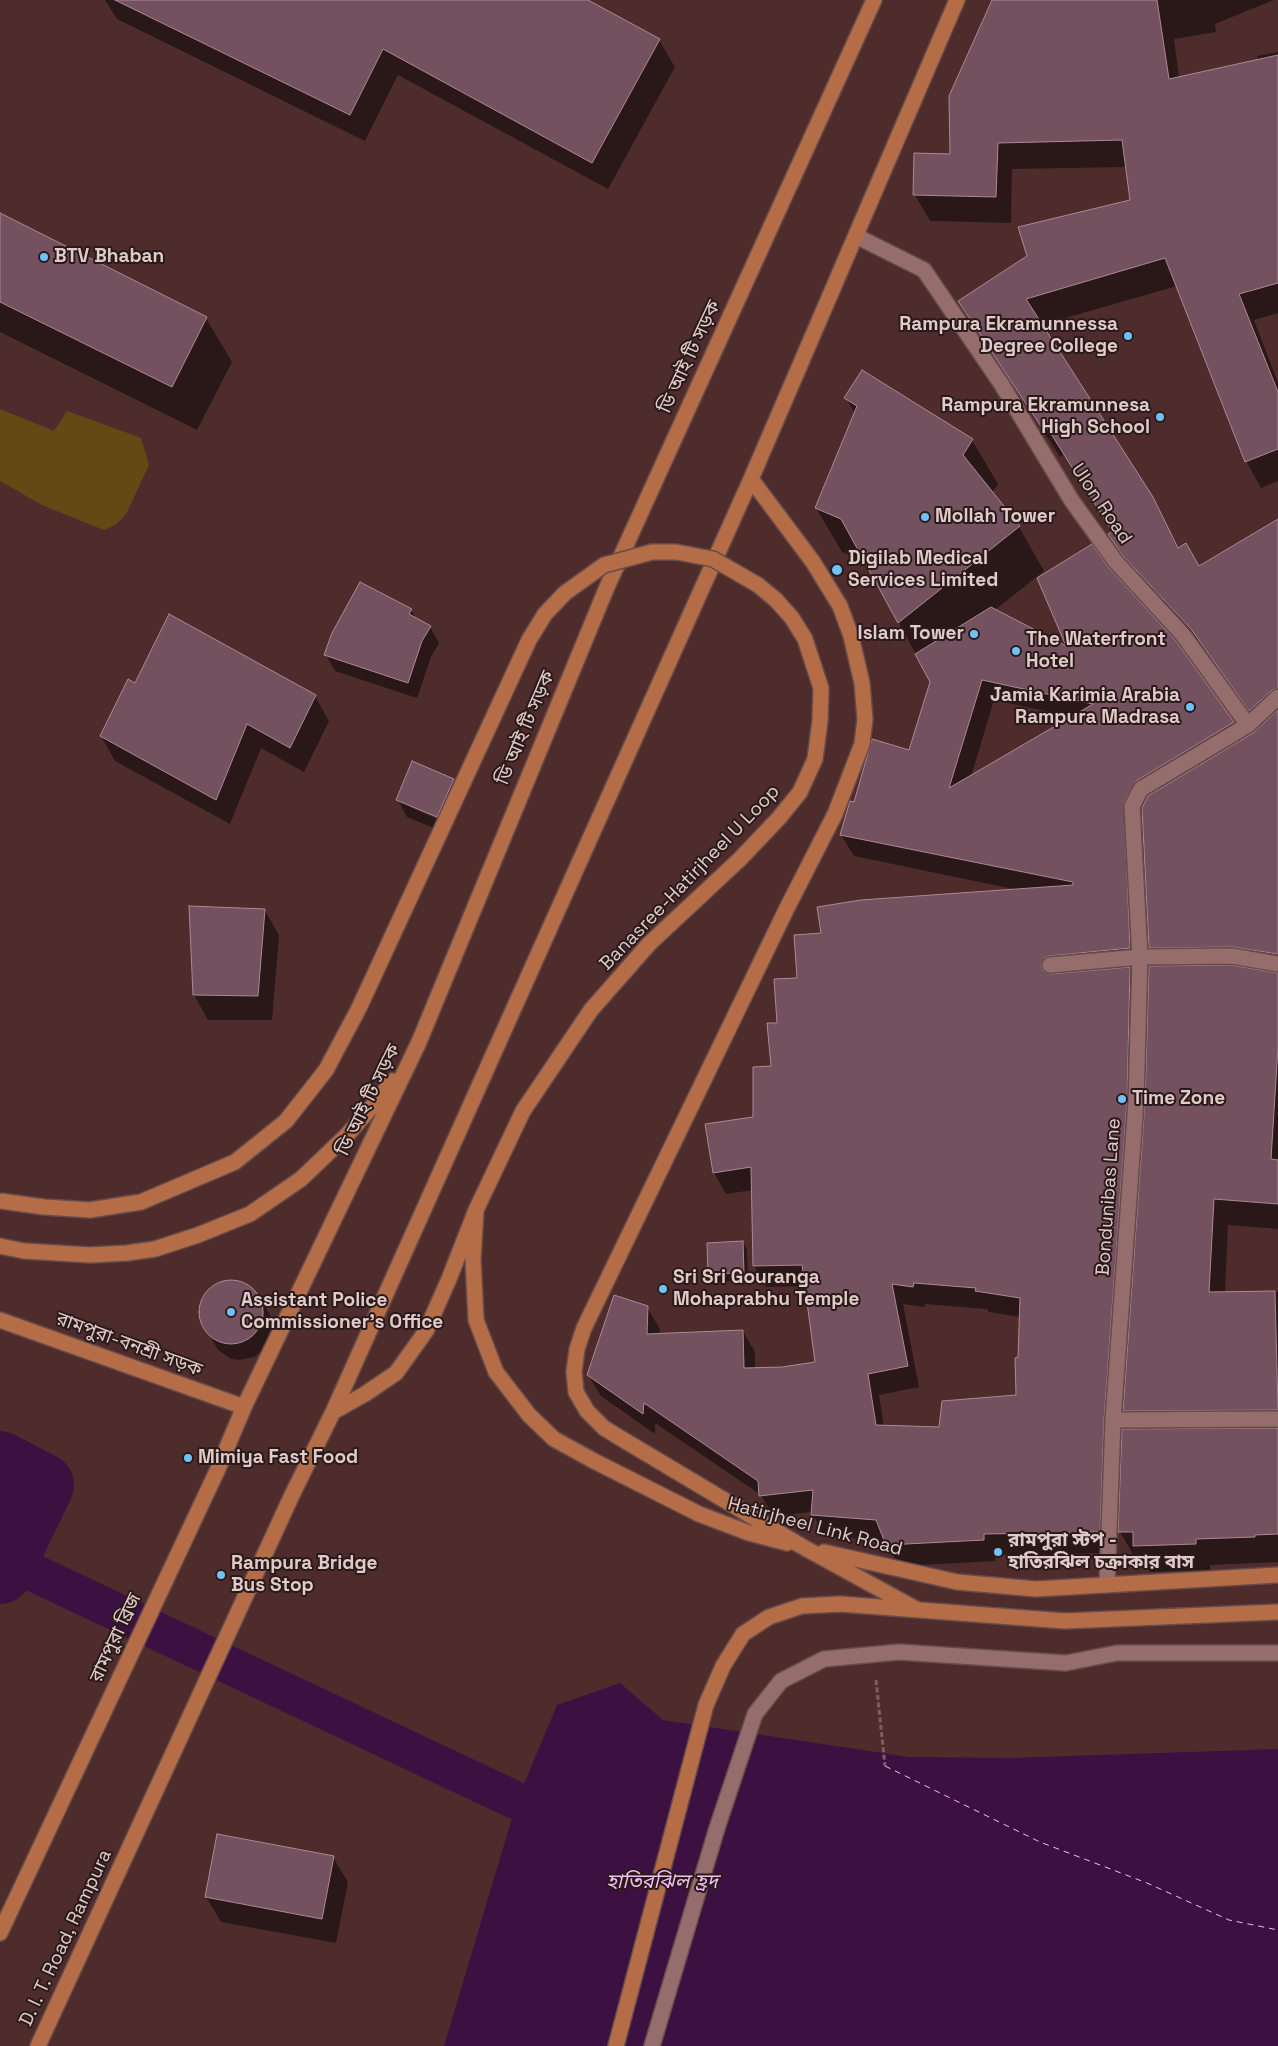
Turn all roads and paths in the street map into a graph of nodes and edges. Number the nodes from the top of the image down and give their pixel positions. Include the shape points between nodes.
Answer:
1 (874, 0) edge
2 (957, 0) edge
3 (856, 236) junction
4 (751, 479) junction
5 (1278, 697) edge
6 (1248, 725) junction
7 (1140, 957) junction
8 (1278, 964) edge
9 (1050, 965) dead end
10 (419, 1042) junction
11 (0, 1201) edge
12 (476, 1210) junction
13 (0, 1246) edge
14 (0, 1320) edge
15 (244, 1407) junction
16 (333, 1412) junction
17 (1278, 1419) edge
18 (1113, 1420) junction
19 (217, 1471) joint
20 (803, 1547) junction
21 (1278, 1576) edge
22 (1106, 1585) junction
23 (916, 1609) junction
24 (1278, 1612) edge
25 (1278, 1653) edge
26 (874, 1654) junction
27 (884, 1766) dead end
28 (0, 1933) edge
29 (38, 2046) edge
30 (616, 2046) edge
31 (652, 2046) edge

1 - 10 main road, ডি আই টি সড়ক via 607,587
2 - 3 main road
3 - 4 main road
3 - 6 street, Ulon Road via 924,270 1002,385 1072,501 1116,562 1183,635
4 - 16 main road
4 - 20 main road via 813,562 840,606 862,683 865,719 862,744 835,814 584,1328 574,1372 576,1392 587,1412 604,1428
5 - 6 street
6 - 7 street, Bondunibas Lane via 1141,789 1132,806
7 - 8 street via 1232,956
7 - 9 street
7 - 18 street, Bondunibas Lane via 1136,1101
10 - 13 main road via 378,1100 346,1136 301,1179 250,1214 155,1250 90,1255 24,1251
10 - 15 main road, ডি আই টি সড়ক
11 - 12 main road, Banasree-Hatirjheel U Loop, bridge via 90,1210 141,1202 235,1162 286,1121 326,1070 359,1008 529,640 545,614 565,593 604,565 652,552 676,552 713,559 740,573 770,595 792,618 805,638 821,688 815,759 800,792 779,818 739,860 648,944 591,1010 523,1111
12 - 16 main road, Banasree-Hatirjheel U Loop via 426,1331 396,1373
12 - 20 main road, Hatirjheel Link Road via 473,1268 476,1320 496,1372 529,1415 554,1439 699,1514 749,1533
14 - 15 main road, রামপুরা-বনশ্রী সড়ক
15 - 19 main road, ডি আই টি সড়ক
16 - 29 main road, D. I. T. Road, Rampura
17 - 18 street
18 - 22 street, Bondunibas Lane
19 - 28 main road, রামপুরা ব্রিজ
20 - 22 main road, Hatirjheel Link Road via 958,1582 1036,1589
20 - 23 main road
21 - 22 main road, Hatirjheel Link Road
23 - 24 main road via 1065,1621
23 - 30 main road via 840,1604 802,1606 769,1617 743,1634 723,1666 706,1705
25 - 26 street via 1117,1653 1066,1663 899,1652
26 - 27 path
26 - 31 street via 824,1659 781,1681 755,1714 717,1828

